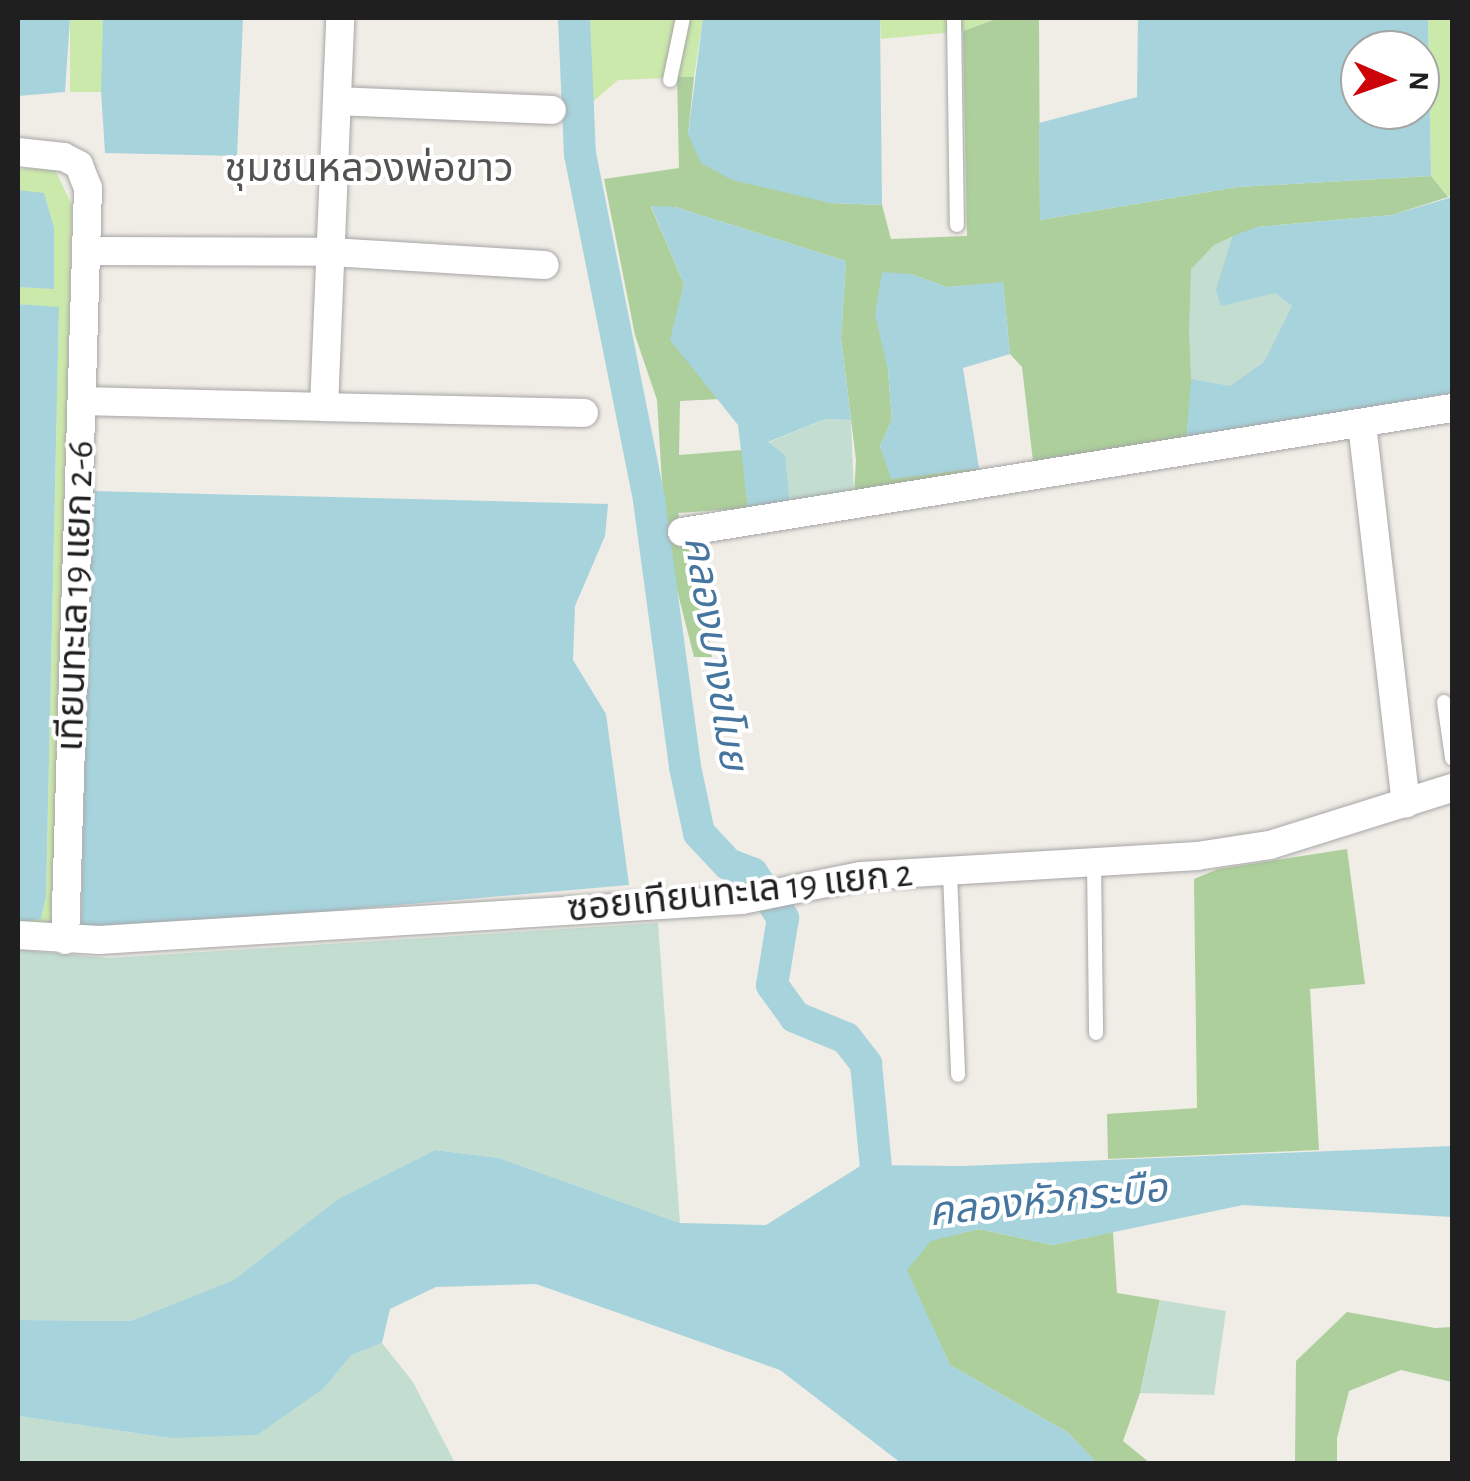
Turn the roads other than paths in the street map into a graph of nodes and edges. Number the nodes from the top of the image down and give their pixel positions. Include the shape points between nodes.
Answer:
1 (340, 18) edge
2 (682, 18) edge
3 (954, 18) edge
4 (670, 80) dead end
5 (337, 101) junction
6 (552, 110) dead end
7 (18, 152) edge
8 (956, 225) dead end
9 (88, 251) junction
10 (331, 252) junction
11 (544, 265) dead end
12 (84, 401) junction
13 (324, 407) junction
14 (1452, 408) edge
15 (584, 413) dead end
16 (1362, 424) junction
17 (682, 532) dead end
18 (1444, 702) dead end
19 (1452, 758) edge
20 (1452, 788) edge
21 (1406, 803) junction
22 (1094, 862) junction
23 (950, 873) junction
24 (18, 935) edge
25 (65, 940) junction
26 (1096, 1033) dead end
27 (958, 1075) dead end

1 - 5 street
2 - 4 lane
3 - 8 lane
5 - 6 street
5 - 10 street
7 - 9 street, เทียนทะเล 19 แยก 2-6 via 78,165 88,188
9 - 10 street
9 - 12 street, เทียนทะเล 19 แยก 2-6
10 - 11 street
10 - 13 street
12 - 13 street
12 - 25 street, เทียนทะเล 19 แยก 2-6
13 - 15 street
14 - 16 street
16 - 17 street
16 - 21 street
18 - 19 lane
20 - 21 street, ซอยเทียนทะเล 19 แยก 2
21 - 22 street, ซอยเทียนทะเล 19 แยก 2 via 1270,844
22 - 23 street, ซอยเทียนทะเล 19 แยก 2
22 - 26 lane
23 - 25 street, ซอยเทียนทะเล 19 แยก 2 via 861,876 742,900
23 - 27 lane
24 - 25 street, ซอยเทียนทะเล 19 แยก 2

